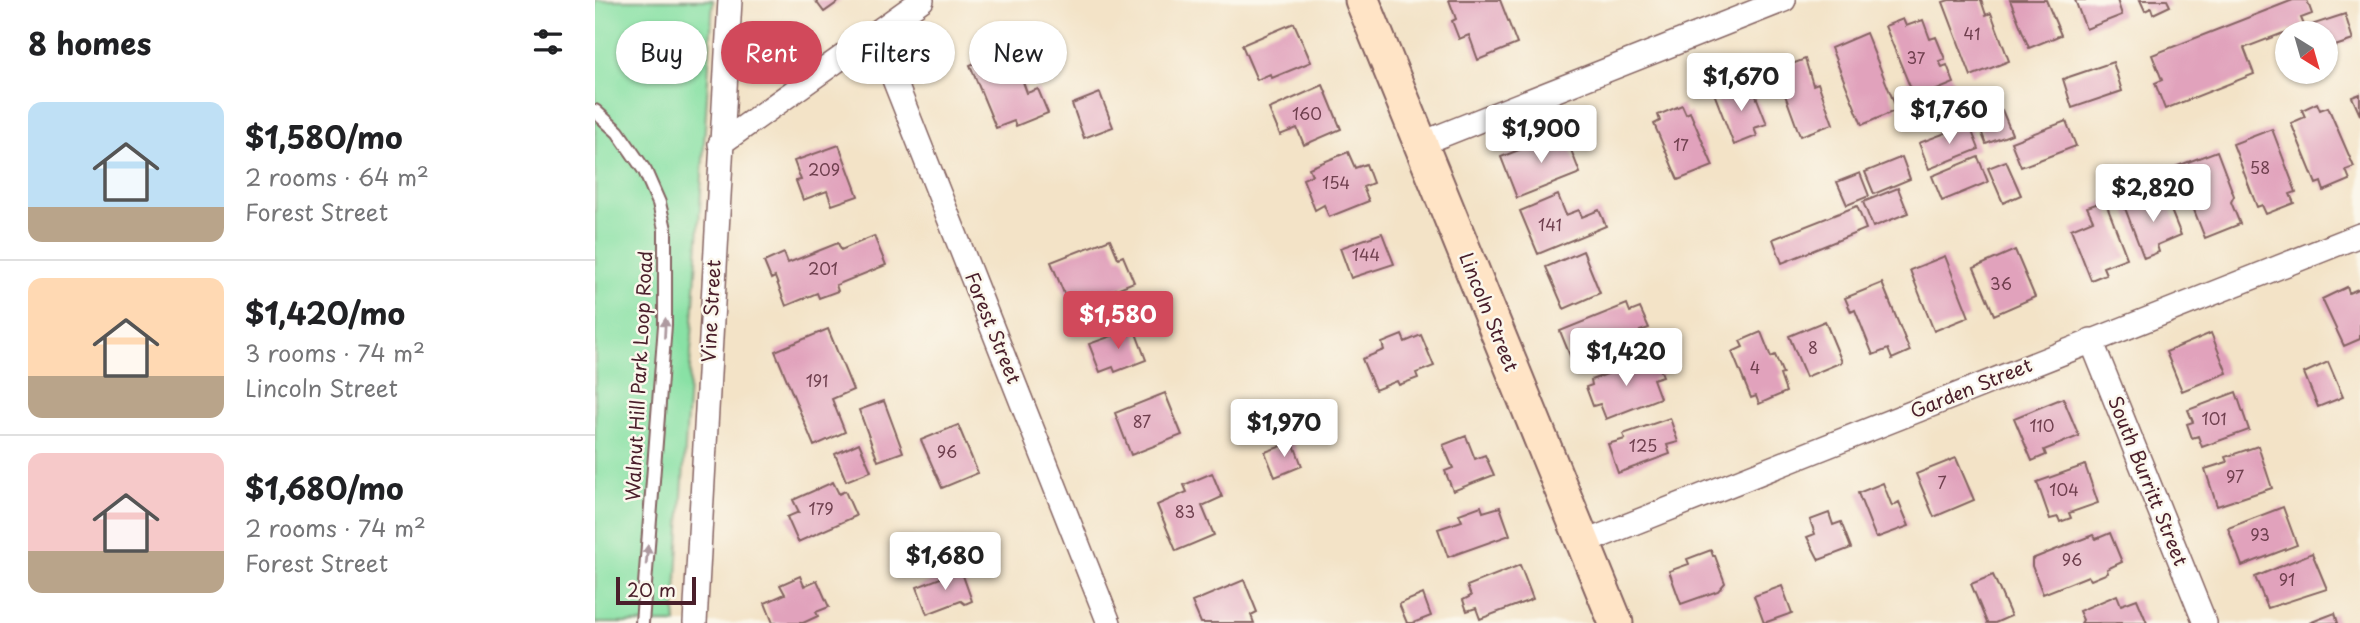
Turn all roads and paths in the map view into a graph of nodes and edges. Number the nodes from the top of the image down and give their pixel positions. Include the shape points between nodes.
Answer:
1 (730, 0) edge
2 (922, 0) edge
3 (1362, 0) edge
4 (1784, 0) edge
5 (894, 21) edge
6 (836, 62) edge
7 (896, 84) edge
8 (595, 111) edge
9 (720, 144) junction
10 (1420, 144) junction
11 (2360, 235) edge
12 (2091, 340) junction
13 (1583, 542) junction
14 (642, 623) edge
15 (695, 623) edge
16 (1109, 623) edge
17 (1616, 623) edge
18 (2205, 623) edge

1 - 9 street, Vine Street
2 - 5 street
3 - 10 street, Lincoln Street
4 - 10 street
6 - 9 street
7 - 16 street, Forest Street
14 -> 8 lane, Walnut Hill Park Loop Road via 665,324 665,229 659,203 640,163 615,128
9 - 15 street, Vine Street
10 - 13 street, Lincoln Street
11 - 12 street, Garden Street
12 - 13 street, Garden Street
12 - 18 street, South Burritt Street
13 - 17 street, Lincoln Street

